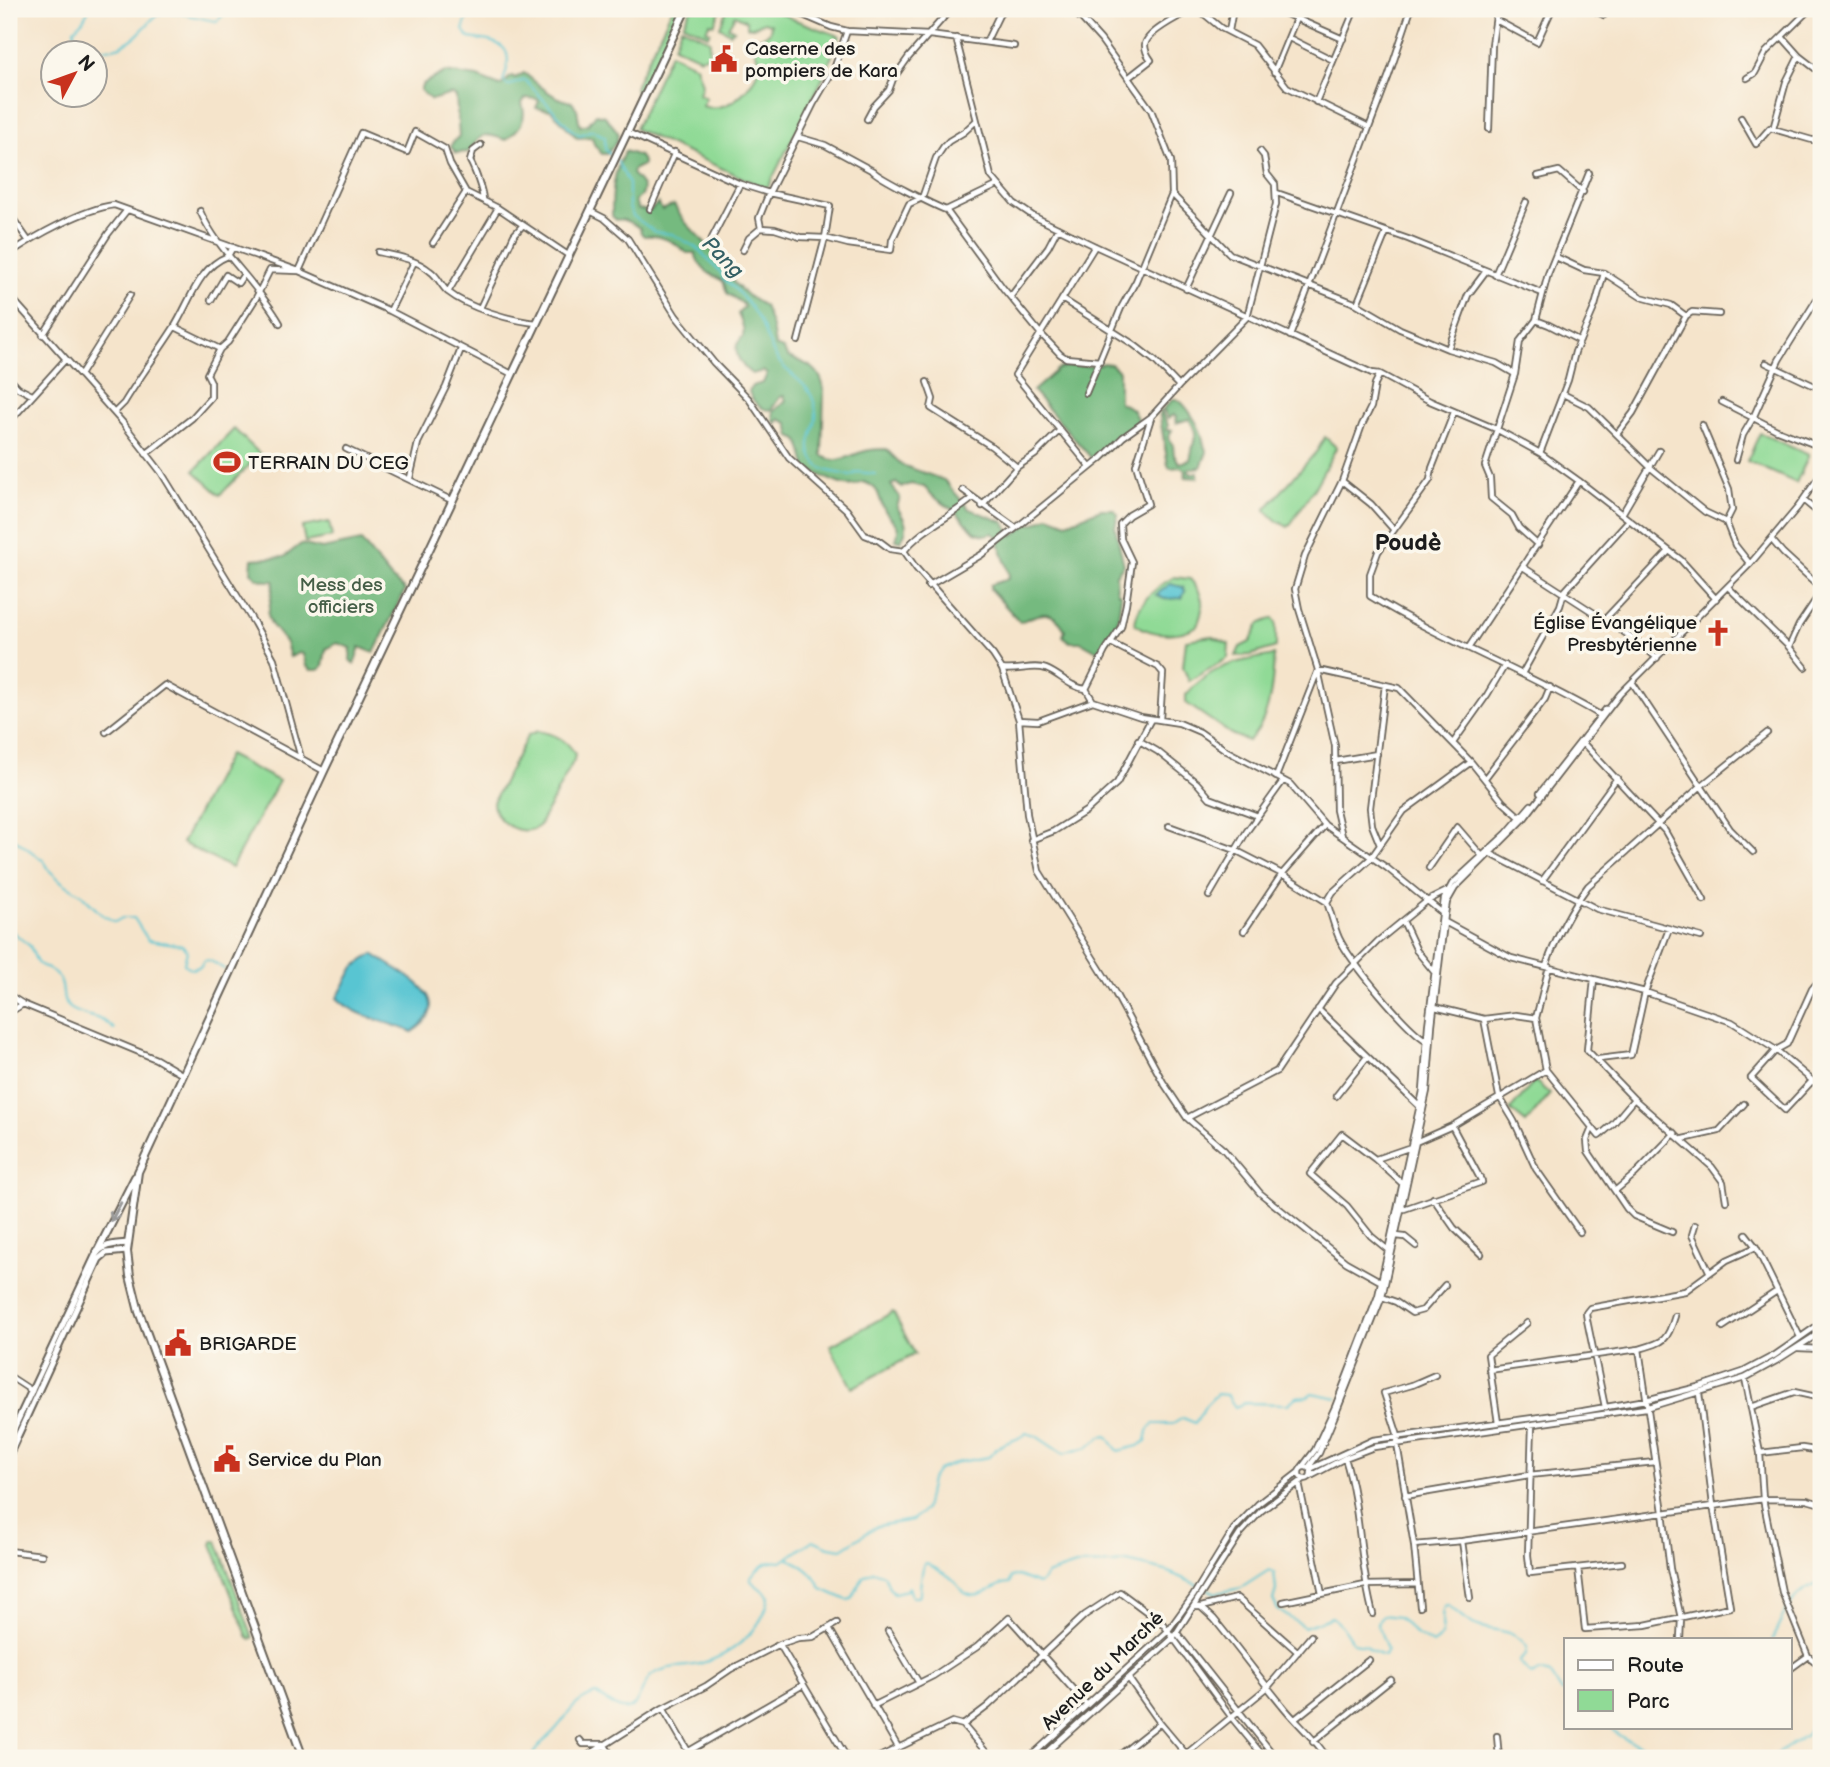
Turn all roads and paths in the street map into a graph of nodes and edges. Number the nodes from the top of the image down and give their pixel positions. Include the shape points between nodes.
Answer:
1 (685, 9) edge
2 (789, 9) edge
3 (951, 9) edge
4 (1002, 9) edge
5 (1068, 9) edge
6 (1196, 9) edge
7 (1233, 9) edge
8 (1275, 9) edge
9 (1300, 9) edge
10 (1355, 9) edge
11 (1411, 9) edge
12 (1497, 9) edge
13 (1552, 9) edge
14 (1591, 9) edge
15 (1810, 9) edge
16 (1604, 15) dead end
17 (1296, 19) junction
18 (1496, 20) junction
19 (847, 31) junction
20 (1228, 31) junction
21 (929, 35) junction
22 (956, 38) junction
23 (1289, 38) junction
24 (1783, 38) junction
25 (1343, 39) junction
26 (986, 42) junction
27 (1014, 46) dead end
28 (1799, 56) junction
29 (1333, 60) junction
30 (1274, 73) junction
31 (1821, 74) edge
32 (1128, 78) junction
33 (1747, 78) dead end
34 (1317, 102) junction
35 (1741, 118) dead end
36 (867, 119) dead end
37 (976, 121) junction
38 (1369, 127) junction
39 (1489, 129) dead end
40 (1773, 129) junction
41 (627, 132) junction
42 (798, 137) junction
43 (1821, 140) edge
44 (481, 145) dead end
45 (1260, 151) dead end
46 (675, 152) junction
47 (1589, 173) dead end
48 (1538, 176) dead end
49 (740, 184) junction
50 (998, 185) junction
51 (466, 192) junction
52 (1583, 192) junction
53 (769, 193) junction
54 (1231, 193) dead end
55 (1277, 193) junction
56 (1172, 194) junction
57 (922, 198) junction
58 (483, 199) junction
59 (1525, 202) dead end
60 (498, 208) junction
61 (650, 209) dead end
62 (946, 209) junction
63 (127, 210) junction
64 (200, 211) dead end
65 (590, 211) junction
66 (9, 213) edge
67 (1337, 215) junction
68 (523, 225) junction
69 (761, 228) junction
70 (1058, 228) junction
71 (1211, 233) junction
72 (1386, 233) junction
73 (825, 237) junction
74 (28, 240) junction
75 (710, 242) dead end
76 (433, 243) dead end
77 (221, 244) junction
78 (1095, 246) junction
79 (233, 247) junction
80 (743, 250) dead end
81 (378, 251) dead end
82 (9, 254) edge
83 (568, 255) junction
84 (229, 256) junction
85 (1556, 257) junction
86 (414, 262) junction
87 (1259, 266) junction
88 (1141, 267) junction
89 (299, 271) junction
90 (1486, 271) junction
91 (1604, 273) junction
92 (244, 274) junction
93 (1495, 275) junction
94 (1309, 287) junction
95 (1186, 289) junction
96 (260, 291) junction
97 (448, 292) junction
98 (1542, 293) junction
99 (9, 295) edge
100 (130, 295) dead end
101 (1011, 296) junction
102 (1062, 299) junction
103 (1817, 299) dead end
104 (211, 300) dead end
105 (1357, 304) junction
106 (480, 309) junction
107 (390, 311) junction
108 (1719, 314) dead end
109 (1686, 316) junction
110 (1247, 317) junction
111 (1536, 320) junction
112 (280, 323) dead end
113 (537, 323) junction
114 (175, 327) junction
115 (1112, 331) junction
116 (1040, 333) junction
117 (43, 335) junction
118 (1290, 336) junction
119 (798, 341) dead end
120 (1580, 341) junction
121 (220, 349) junction
122 (461, 349) junction
123 (1448, 349) junction
124 (65, 360) junction
125 (1100, 361) junction
126 (1766, 363) dead end
127 (1776, 368) junction
128 (513, 374) junction
129 (1380, 374) junction
130 (1515, 374) junction
131 (80, 375) junction
132 (9, 378) edge
133 (927, 382) dead end
134 (1179, 386) junction
135 (1821, 389) edge
136 (1086, 393) dead end
137 (1563, 394) junction
138 (32, 396) junction
139 (1722, 402) dead end
140 (1454, 412) junction
141 (114, 413) junction
142 (1151, 417) junction
143 (1753, 418) junction
144 (9, 422) edge
145 (1702, 425) dead end
146 (1496, 429) junction
147 (1059, 431) junction
148 (1617, 434) junction
149 (1821, 447) edge
150 (346, 449) dead end
151 (1659, 451) dead end
152 (1540, 453) junction
153 (146, 454) junction
154 (1736, 460) dead end
155 (1017, 467) junction
156 (1090, 467) junction
157 (1651, 468) junction
158 (1821, 474) edge
159 (410, 478) junction
160 (1342, 481) junction
161 (1579, 481) junction
162 (963, 490) dead end
163 (973, 498) junction
164 (1803, 500) junction
165 (453, 501) junction
166 (982, 506) junction
167 (1622, 514) junction
168 (1821, 515) edge
169 (1628, 521) junction
170 (1726, 522) junction
171 (1016, 528) junction
172 (1394, 530) junction
173 (1771, 539) junction
174 (1538, 545) junction
175 (904, 551) junction
176 (1669, 551) junction
177 (1750, 564) junction
178 (1523, 567) junction
179 (929, 585) junction
180 (1728, 587) junction
181 (1821, 590) edge
182 (1564, 592) junction
183 (1716, 599) junction
184 (1605, 620) junction
185 (1111, 643) junction
186 (1469, 647) junction
187 (1789, 648) junction
188 (1657, 658) junction
189 (1505, 665) junction
190 (1805, 667) dead end
191 (1002, 669) junction
192 (1318, 670) junction
193 (1523, 672) junction
194 (1632, 682) junction
195 (1385, 685) junction
196 (1550, 687) junction
197 (1086, 689) junction
198 (1620, 694) junction
199 (1093, 701) junction
200 (1600, 715) junction
201 (1151, 719) junction
202 (1019, 720) junction
203 (1160, 720) junction
204 (106, 732) dead end
205 (1767, 733) dead end
206 (1138, 740) junction
207 (1453, 743) junction
208 (1583, 743) junction
209 (1377, 754) junction
210 (301, 758) junction
211 (1336, 761) junction
212 (1471, 762) junction
213 (324, 771) junction
214 (1276, 777) junction
215 (1485, 778) junction
216 (1617, 778) junction
217 (1283, 780) junction
218 (1701, 786) junction
219 (1258, 816) junction
220 (1521, 818) junction
221 (1659, 824) junction
222 (1325, 825) junction
223 (1169, 826) dead end
224 (1342, 837) junction
225 (1031, 840) junction
226 (1380, 846) junction
227 (1235, 850) junction
228 (1754, 852) dead end
229 (1491, 854) junction
230 (1482, 856) junction
231 (1371, 858) junction
232 (1429, 868) dead end
233 (1282, 874) junction
234 (1542, 881) junction
235 (1447, 891) junction
236 (1209, 896) dead end
237 (1578, 900) junction
238 (1704, 900) dead end
239 (1427, 901) junction
240 (1328, 902) junction
241 (1443, 913) junction
242 (1403, 920) junction
243 (1445, 922) junction
244 (1669, 929) junction
245 (1244, 931) dead end
246 (1701, 937) dead end
247 (1355, 964) junction
248 (1547, 967) junction
249 (1435, 974) junction
250 (1821, 978) edge
251 (1594, 979) junction
252 (1645, 992) junction
253 (9, 995) edge
254 (23, 1004) junction
255 (1435, 1007) junction
256 (1318, 1009) junction
257 (10, 1013) edge
258 (1536, 1018) junction
259 (1484, 1019) junction
260 (1427, 1041) junction
261 (1776, 1050) junction
262 (1367, 1057) junction
263 (1598, 1059) junction
264 (1546, 1070) junction
265 (183, 1075) junction
266 (1812, 1082) junction
267 (1821, 1088) edge
268 (1336, 1096) dead end
269 (1499, 1096) junction
270 (1634, 1100) junction
271 (1744, 1104) dead end
272 (1420, 1107) junction
273 (1187, 1118) junction
274 (1452, 1126) junction
275 (1592, 1128) junction
276 (1675, 1133) junction
277 (1682, 1139) junction
278 (1417, 1141) junction
279 (1411, 1147) junction
280 (1375, 1159) junction
281 (138, 1172) junction
282 (1404, 1185) junction
283 (1616, 1190) junction
284 (1433, 1198) junction
285 (1726, 1201) dead end
286 (1403, 1209) junction
287 (1695, 1225) dead end
288 (1672, 1232) dead end
289 (1580, 1233) dead end
290 (1746, 1234) dead end
291 (1396, 1236) junction
292 (1416, 1246) dead end
293 (128, 1247) junction
294 (1756, 1247) junction
295 (1388, 1250) junction
296 (97, 1252) junction
297 (1480, 1254) dead end
298 (1709, 1271) junction
299 (1380, 1281) junction
300 (1445, 1285) dead end
301 (1777, 1291) junction
302 (1382, 1297) junction
303 (69, 1310) junction
304 (75, 1314) junction
305 (1675, 1316) dead end
306 (1527, 1323) dead end
307 (1821, 1324) edge
308 (1723, 1327) dead end
309 (1821, 1332) edge
310 (1800, 1337) junction
311 (1796, 1348) junction
312 (1639, 1349) junction
313 (1821, 1349) edge
314 (1595, 1355) junction
315 (1489, 1370) junction
316 (1435, 1375) dead end
317 (9, 1376) edge
318 (1745, 1378) junction
319 (32, 1391) junction
320 (1699, 1393) junction
321 (1821, 1398) edge
322 (1340, 1399) junction
323 (1646, 1400) junction
324 (1605, 1406) junction
325 (1751, 1407) junction
326 (1646, 1408) junction
327 (1498, 1423) junction
328 (1532, 1425) junction
329 (1398, 1436) junction
330 (9, 1439) edge
331 (1397, 1444) junction
332 (1821, 1451) edge
333 (1760, 1453) junction
334 (9, 1455) edge
335 (1345, 1458) junction
336 (1655, 1462) junction
337 (1305, 1469) junction
338 (1529, 1475) junction
339 (1311, 1476) junction
340 (1302, 1481) junction
341 (1405, 1496) junction
342 (1763, 1499) junction
343 (1821, 1504) edge
344 (1713, 1505) junction
345 (1663, 1512) junction
346 (1528, 1531) junction
347 (1462, 1541) junction
348 (1413, 1545) junction
349 (9, 1551) edge
350 (42, 1555) dead end
351 (1622, 1563) dead end
352 (1578, 1569) junction
353 (1417, 1584) junction
354 (1365, 1585) junction
355 (1322, 1594) junction
356 (1470, 1598) dead end
357 (1283, 1602) dead end
358 (1198, 1607) junction
359 (1420, 1607) dead end
360 (1373, 1614) dead end
361 (1681, 1618) junction
362 (837, 1623) dead end
363 (829, 1628) junction
364 (888, 1631) dead end
365 (1167, 1632) junction
366 (1175, 1636) junction
367 (1311, 1636) dead end
368 (1680, 1638) edge
369 (780, 1644) junction
370 (1298, 1652) junction
371 (1042, 1654) junction
372 (1808, 1656) junction
373 (1369, 1660) dead end
374 (1821, 1666) edge
375 (1792, 1668) edge
376 (1129, 1679) junction
377 (1391, 1680) dead end
378 (919, 1683) junction
379 (803, 1685) junction
380 (1268, 1687) junction
381 (1087, 1705) junction
382 (873, 1706) junction
383 (663, 1708) junction
384 (1239, 1712) junction
385 (1232, 1718) junction
386 (1295, 1719) junction
387 (1160, 1723) junction
388 (963, 1725) junction
389 (1497, 1735) dead end
390 (580, 1740) dead end
391 (1312, 1742) junction
392 (604, 1744) junction
393 (898, 1747) junction
394 (1039, 1749) junction
395 (689, 1752) junction
396 (1044, 1757) edge
397 (303, 1758) edge
398 (584, 1758) edge
399 (613, 1758) edge
400 (677, 1758) edge
401 (692, 1758) edge
402 (847, 1758) edge
403 (877, 1758) edge
404 (991, 1758) edge
405 (1029, 1758) edge
406 (1116, 1758) edge
407 (1265, 1758) edge
408 (1276, 1758) edge
409 (1327, 1758) edge
410 (1499, 1758) edge

1 - 41 highway
2 - 19 street
3 - 21 street
4 - 26 street
5 - 32 street via 1101,40
6 - 20 street
6 - 32 street via 1153,32 1145,41 1150,60
7 - 20 street
8 - 17 street
9 - 17 street
10 - 25 street
11 - 38 street
12 - 18 street
13 - 18 street via 1537,42
14 - 16 street
15 - 24 street
17 - 23 street
17 - 25 street
18 - 39 street
19 - 21 street
19 - 42 street via 834,69
20 - 30 street via 1254,45
21 - 22 street
21 - 36 street
22 - 26 street
22 - 37 street
23 - 29 street
23 - 30 street
24 - 28 street
24 - 33 street
25 - 29 street
26 - 27 street
28 - 31 street
28 - 40 street via 1786,82
29 - 34 street
30 - 34 street via 1287,87
32 - 56 street via 1151,110 1164,139 1171,161
34 - 38 street
35 - 40 street via 1756,144
37 - 50 street via 991,176
37 - 57 street via 944,146
38 - 67 street
40 - 43 street
41 - 46 street
41 - 65 highway
42 - 53 street
42 - 57 street via 825,145
44 - 58 street via 470,161
45 - 55 street
46 - 49 street
46 - 61 street
47 - 52 street
48 - 52 street via 1559,171
49 - 53 street
49 - 75 street
50 - 62 street
50 - 70 street via 1014,203
51 - 58 street
51 - 76 street
51 - 89 street via 445,149 415,132 407,152 361,133
52 - 85 street
53 - 69 street via 759,218
53 - 73 street via 830,205
54 - 71 street
55 - 67 street
55 - 87 street
56 - 71 street
56 - 88 street
57 - 62 street
57 - 73 street via 909,204 891,250
58 - 60 street
59 - 93 street
60 - 68 street
60 - 97 street
62 - 101 street
63 - 74 street via 103,206
63 - 77 street
63 - 117 street
64 - 77 street
65 - 83 highway
65 - 175 street via 628,239 676,316 748,399 789,458 847,510 865,536
66 - 74 street
67 - 72 street
67 - 94 street
68 - 83 street
68 - 106 street via 514,234
69 - 73 street
69 - 80 street
70 - 78 street
70 - 101 street
71 - 87 street via 1230,254
71 - 95 street
72 - 90 street
72 - 105 street
73 - 119 street
74 - 82 street
77 - 79 street
77 - 84 street
78 - 88 street
78 - 102 street
79 - 84 street
79 - 89 street
81 - 86 street
83 - 113 highway
84 - 92 street
84 - 114 street via 217,260 198,282
85 - 91 street
85 - 98 street
86 - 97 street via 431,271
86 - 107 street
87 - 94 street
87 - 110 street
88 - 95 street
88 - 115 street
89 - 96 street via 270,270
89 - 107 street
90 - 93 street
90 - 123 street via 1468,295
91 - 109 street via 1640,297 1671,305
91 - 120 street
92 - 96 street
92 - 104 street via 238,283 226,275
93 - 98 street
94 - 105 street
94 - 118 street
95 - 110 street
96 - 112 street
96 - 121 street
97 - 106 street
98 - 111 street
99 - 117 street
100 - 131 street
101 - 116 street
102 - 115 street
102 - 116 street
103 - 127 street
105 - 123 street
106 - 113 street via 517,322
107 - 122 street
108 - 109 street via 1692,312
109 - 148 street
110 - 118 street
110 - 134 street
111 - 120 street
111 - 130 street via 1520,341
113 - 128 highway
114 - 121 street
114 - 141 street
115 - 125 street
115 - 134 street via 1155,361
116 - 125 street via 1066,358
116 - 147 street via 1015,375
117 - 124 street
118 - 129 street
120 - 137 street
121 - 153 street via 207,374 211,397
122 - 128 street
122 - 159 street via 418,443
123 - 130 street via 1496,363
124 - 131 street
124 - 138 street
125 - 136 street
126 - 127 street
127 - 135 street
127 - 143 street
128 - 165 highway
129 - 140 street
129 - 160 street
130 - 146 street
131 - 141 street
132 - 138 street
133 - 155 street via 931,408
134 - 142 street
137 - 148 street via 1588,407
137 - 152 street
138 - 144 street
139 - 143 street
140 - 146 street
140 - 172 street via 1430,480
141 - 153 street
142 - 156 street
142 - 185 street via 1136,465 1148,503 1120,524 1121,539 1132,562 1121,627
143 - 149 street
143 - 154 street
145 - 170 street via 1729,489 1732,510
146 - 152 street
146 - 174 street via 1485,466 1490,498
147 - 155 street
147 - 156 street
148 - 157 street
150 - 159 street
151 - 157 street
152 - 161 street
153 - 210 street via 274,659
155 - 166 street
156 - 171 street
157 - 167 street
157 - 170 street via 1705,512
158 - 164 street
159 - 165 street
160 - 172 street
160 - 192 street via 1305,556 1295,589
161 - 167 street
161 - 174 street
162 - 163 street
163 - 166 street
163 - 175 street via 928,528
164 - 168 street
164 - 173 street
165 - 213 highway
166 - 171 street
167 - 169 street
169 - 176 street
169 - 182 street
170 - 177 street via 1735,545
171 - 179 street
172 - 186 street via 1378,552 1370,574 1370,596
173 - 177 street
173 - 181 street
174 - 178 street
175 - 179 street
176 - 183 street
176 - 184 street
177 - 180 street
178 - 182 street
178 - 186 street
179 - 191 street
180 - 183 street
180 - 187 street
181 - 187 street
182 - 184 street
182 - 193 street
183 - 188 street
184 - 188 street
185 - 197 street
185 - 203 street via 1163,673
186 - 189 street
187 - 190 street
188 - 194 street
189 - 193 street
189 - 207 street
191 - 197 street via 1045,669
191 - 202 street
192 - 195 street
192 - 211 street
192 - 214 street
193 - 196 street
194 - 198 street
194 - 218 street
195 - 207 street via 1404,692
195 - 209 street
196 - 200 street
196 - 215 street
197 - 199 street
198 - 200 street
198 - 208 street
199 - 201 street
199 - 202 street via 1038,722
200 - 220 street
201 - 203 street
201 - 206 street
202 - 225 street
203 - 214 street via 1200,732
204 - 210 street via 165,685
205 - 218 street
206 - 219 street via 1197,783 1210,799
206 - 225 street via 1117,783 1086,811
207 - 212 street
208 - 216 street
208 - 229 street
209 - 211 street
209 - 226 street via 1370,808
210 - 213 street
211 - 224 street via 1336,810
212 - 215 street
212 - 226 street via 1404,811
213 - 265 highway
214 - 217 street
215 - 220 street
216 - 221 street
216 - 234 street
217 - 219 street
217 - 222 street
218 - 221 street
218 - 228 street via 1730,829
219 - 227 street
220 - 230 street
221 - 237 street
221 - 238 street
222 - 224 street
222 - 233 street
223 - 227 street
224 - 231 street
225 - 273 street via 1039,871
226 - 231 street
227 - 233 street
227 - 236 street
229 - 234 street
229 - 241 street via 1455,888
230 - 232 street via 1457,827
230 - 235 street
231 - 239 street
231 - 240 street
233 - 240 street
233 - 245 street
234 - 237 street
235 - 239 street
235 - 241 street
237 - 244 street
237 - 248 street
239 - 241 street
239 - 242 street
240 - 247 street via 1339,937
241 - 243 street
241 - 249 street
242 - 247 street
242 - 249 street via 1417,951
243 - 248 street via 1511,958
243 - 255 street
244 - 246 street
244 - 252 street
247 - 256 street
247 - 260 street
248 - 251 street
248 - 258 street
249 - 260 street
250 - 261 street via 1787,1044
251 - 252 street
251 - 263 street via 1587,1050
252 - 261 street via 1732,1022
252 - 263 street via 1631,1055
253 - 254 street
254 - 257 street
254 - 265 street via 156,1059
255 - 259 street
255 - 278 street
256 - 262 street
256 - 273 street via 1276,1071
258 - 259 street
258 - 264 street
259 - 269 street
260 - 272 street
261 - 266 street
261 - 266 street via 1751,1078 1785,1110
262 - 268 street
262 - 272 street
263 - 270 street
264 - 269 street
264 - 275 street
265 - 281 highway
266 - 267 street
269 - 274 street
269 - 289 street via 1536,1169
270 - 275 street via 1599,1136
270 - 276 street
271 - 277 street via 1719,1131
272 - 279 street
273 - 299 street via 1224,1150 1259,1193 1346,1262
274 - 278 street
274 - 284 street via 1482,1182
275 - 283 street via 1588,1151
276 - 277 street
276 - 283 street
277 - 285 street via 1723,1182
278 - 286 street
279 - 280 street
279 - 282 street
280 - 282 street
280 - 295 street via 1342,1133 1310,1174
281 - 293 highway
281 -> 296 highway
282 - 295 street
283 - 288 street via 1634,1216
284 - 286 street
284 - 297 street
286 - 291 street
287 - 298 street via 1692,1235
290 - 294 street
291 - 292 street
291 - 302 street
293 - 296 main road via 111,1244
293 - 304 main road via 102,1256
293 - 397 highway via 130,1276 143,1325
294 - 298 street
294 - 301 street
295 - 299 street
296 - 303 main road
298 - 314 street via 1685,1291 1590,1308 1586,1313
299 - 322 street
300 - 302 street via 1423,1310 1412,1313
301 - 308 street
301 - 310 street
302 - 322 street
303 - 304 main road
303 - 319 main road
304 - 334 main road
305 - 312 street via 1665,1340
306 - 315 street via 1491,1350
307 - 310 street
309 - 311 street, Avenue du Marché
310 - 323 street via 1743,1372
311 - 313 street
311 - 318 street, Avenue du Marché
312 - 314 street
312 - 323 street
314 - 315 street
314 - 324 street
315 - 327 street
316 - 329 street via 1384,1392
317 - 319 street
318 - 320 street, Avenue du Marché
318 - 325 street
319 - 330 main road
320 - 326 street, Avenue du Marché
320 - 344 street
321 - 325 street via 1794,1392
322 - 337 street via 1318,1454
323 - 324 street
323 - 326 street
324 - 327 street
325 - 333 street
326 - 328 street, Avenue du Marché
326 - 336 street
327 - 329 street
328 - 331 street, Avenue du Marché
328 - 338 street
329 - 331 street
329 - 337 street via 1373,1440
331 - 335 street, Avenue du Marché
331 - 341 street
332 - 333 street via 1802,1448
333 - 342 street
335 - 339 street, Avenue du Marché
335 - 354 street via 1354,1485
336 - 338 street
336 - 345 street
337 - 339 street
337 - 340 street
337 - 365 street, Avenue du Marché via 1258,1504 1234,1529
338 - 341 street
338 - 346 street
339 - 340 street, Avenue du Marché
340 - 355 street
340 - 358 street, Avenue du Marché via 1261,1511 1240,1534
341 - 348 street
342 - 343 street
342 - 344 street
342 - 372 street via 1782,1592
344 - 345 street
344 - 361 street via 1730,1607
345 - 346 street
345 - 361 street
346 - 347 street
346 - 352 street via 1530,1573
347 - 348 street
347 - 356 street
348 - 353 street
349 - 350 street
351 - 352 street
352 - 361 street via 1585,1629
353 - 354 street
353 - 359 street
354 - 355 street
354 - 360 street
355 - 357 street
358 - 366 street, Avenue du Marché
358 - 370 street via 1237,1598
358 - 380 street via 1214,1619
361 - 368 street
362 - 363 street
363 - 369 street via 813,1637
363 - 382 street
364 - 378 street
365 - 366 street
365 - 371 street via 1121,1592 1085,1615
365 - 381 street, Avenue du Marché
366 - 376 street, Avenue du Marché
366 - 384 street
366 - 385 street
367 - 370 street
369 - 379 street
369 - 383 street
370 - 380 street
371 - 378 street via 1009,1618 977,1647
371 - 381 street
371 - 388 street
372 - 374 street
372 - 375 street
373 - 386 street
376 - 387 street
376 - 396 street, Avenue du Marché
377 - 391 street
378 - 382 street
379 - 395 street
379 - 402 street
380 - 384 street
380 - 386 street
381 - 394 street, Avenue du Marché
382 - 393 street
383 - 392 street
383 - 395 street
384 - 385 street
384 - 408 street
385 - 387 street via 1186,1754
385 - 407 street
386 - 391 street
387 - 406 street
388 - 393 street via 952,1722
388 - 404 street
389 - 410 street
390 - 392 street
391 - 409 street
392 - 398 street
392 - 399 street
393 - 403 street
394 - 396 street
394 - 405 street, Avenue du Marché
395 - 400 street
395 - 401 street

